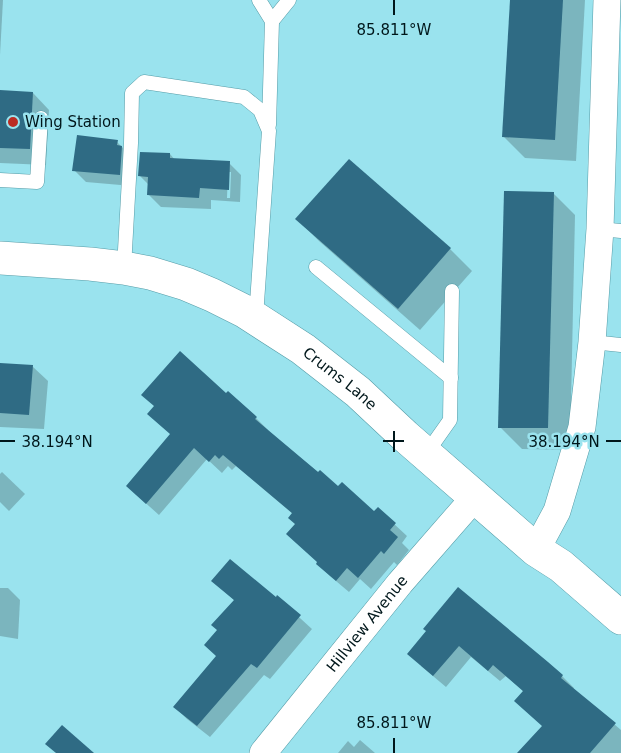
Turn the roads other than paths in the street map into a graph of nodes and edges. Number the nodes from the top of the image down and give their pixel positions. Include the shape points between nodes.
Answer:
1 (259, 0) edge
2 (289, 0) edge
3 (607, 0) edge
4 (272, 21) junction
5 (40, 118) dead end
6 (269, 130) junction
7 (0, 180) edge
8 (611, 230) edge
9 (0, 258) edge
10 (316, 267) dead end
11 (124, 268) junction
12 (452, 291) dead end
13 (256, 319) junction
14 (591, 342) junction
15 (621, 345) edge
16 (451, 378) junction
17 (426, 454) junction
18 (475, 496) junction
19 (536, 550) junction
20 (621, 618) edge
21 (263, 753) edge

1 - 4 lane
2 - 4 lane
3 - 8 street
4 - 6 lane
5 - 7 lane via 37,182
6 - 11 lane via 260,111 244,97 144,82 132,93
6 - 13 lane
8 - 14 street
9 - 11 main road, Crums Lane
10 - 16 lane
11 - 13 main road, Crums Lane via 186,284
12 - 16 lane
13 - 17 main road, Crums Lane via 358,392
14 - 15 lane
14 - 19 street via 582,427 557,511
16 - 17 lane via 450,420
17 - 18 main road, Crums Lane
18 - 19 main road, Crums Lane
18 - 21 street, Hillview Avenue
19 - 20 main road, Crums Lane via 561,566

